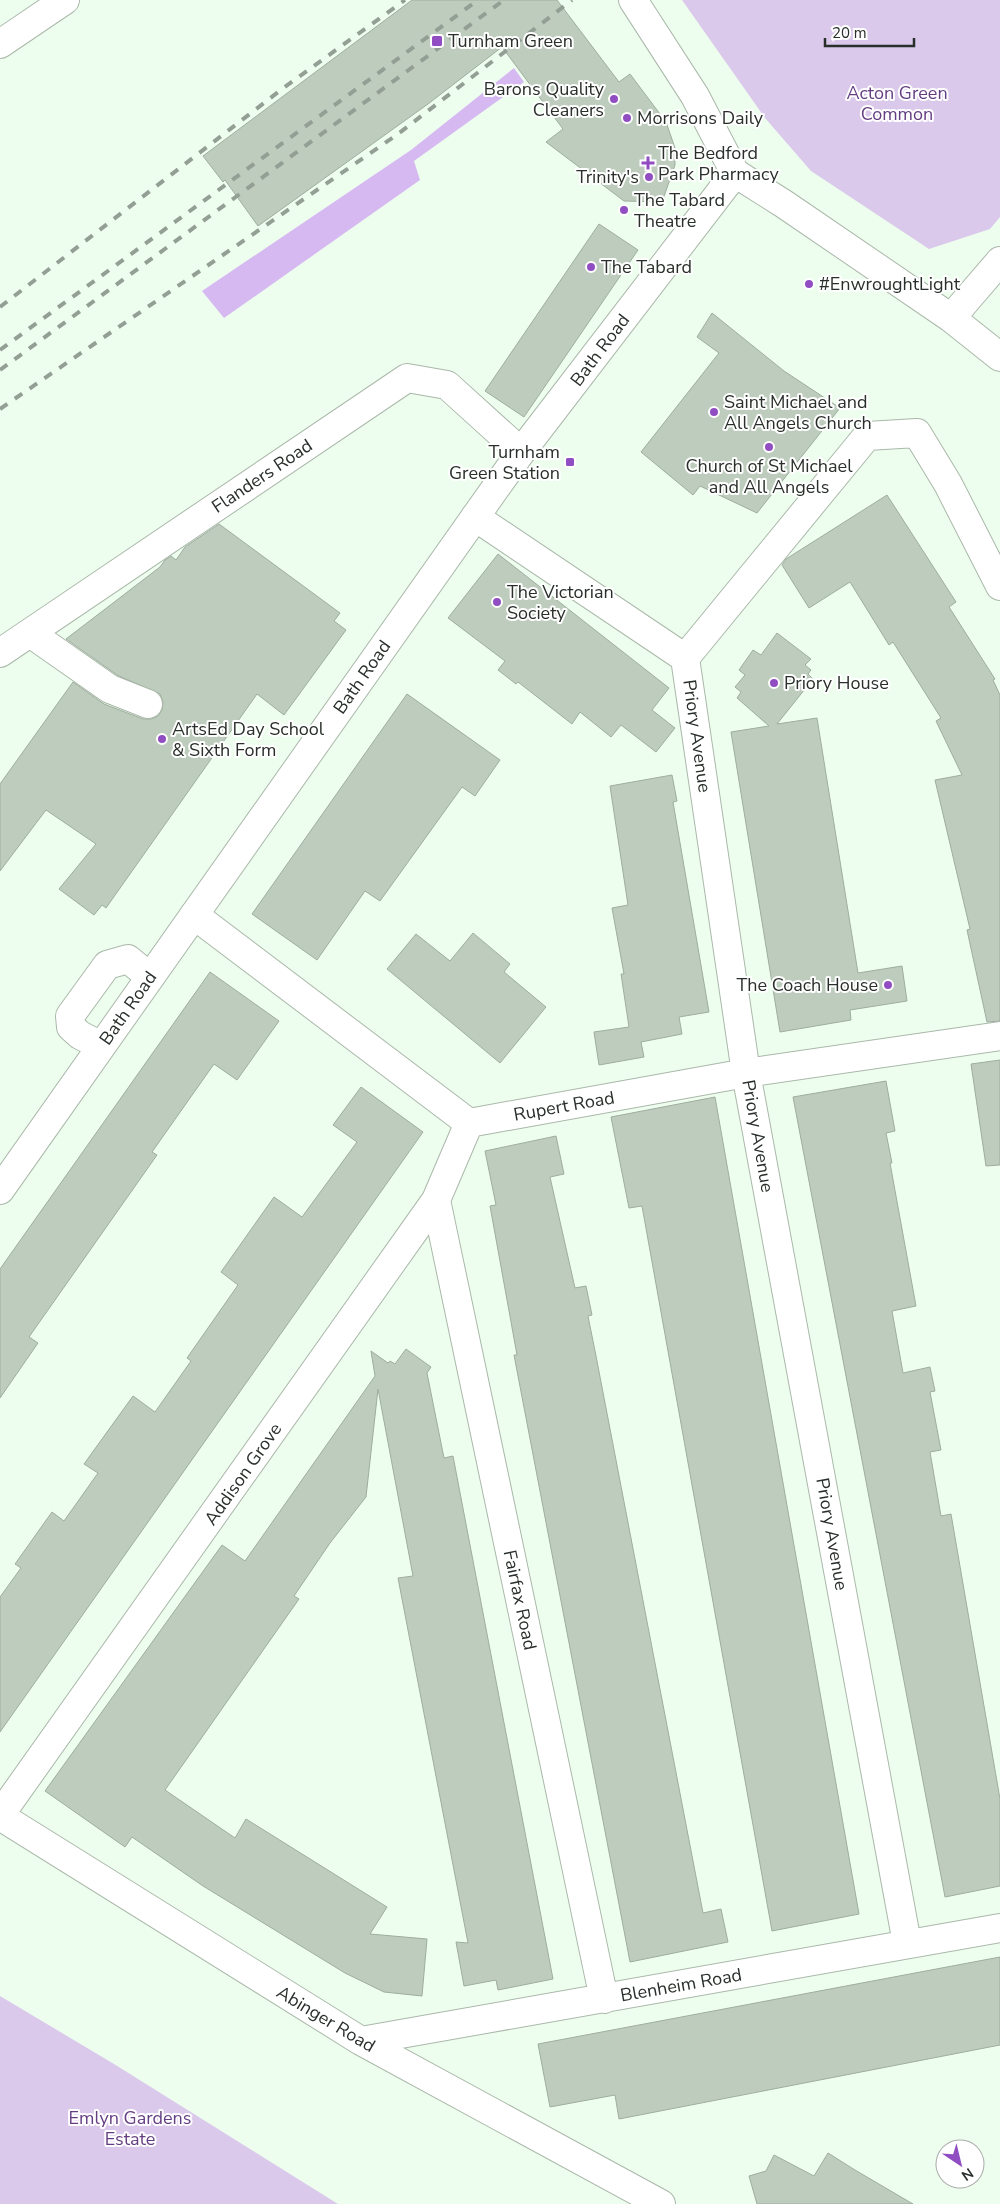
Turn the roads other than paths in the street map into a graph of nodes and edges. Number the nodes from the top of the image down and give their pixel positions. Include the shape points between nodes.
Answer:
1 (66, 0) edge
2 (633, 0) edge
3 (0, 44) edge
4 (735, 173) junction
5 (1000, 261) edge
6 (951, 318) junction
7 (1000, 357) edge
8 (521, 452) junction
9 (475, 518) junction
10 (1000, 586) edge
11 (30, 633) junction
12 (0, 653) edge
13 (685, 658) junction
14 (148, 704) dead end
15 (194, 915) junction
16 (150, 977) junction
17 (1000, 1036) edge
18 (101, 1046) junction
19 (746, 1073) junction
20 (469, 1123) junction
21 (0, 1190) edge
22 (436, 1200) junction
23 (0, 1816) edge
24 (1000, 1928) edge
25 (907, 1944) junction
26 (604, 1999) junction
27 (362, 2042) junction
28 (662, 2204) edge

1 - 3 street
2 - 4 street via 695,96
4 - 6 street
4 - 8 street, Bath Road
5 - 6 street
6 - 7 street
8 - 9 street, Bath Road
8 - 11 street, Flanders Road via 447,385 407,378
9 - 13 street
9 - 15 street, Bath Road
10 - 13 street, Priory Avenue via 918,432 867,436
11 - 12 street, Flanders Road
11 - 14 street via 110,689
13 - 19 street, Priory Avenue
15 - 16 street, Bath Road
15 - 20 street
16 - 18 street, Bath Road
16 - 18 street via 128,959 107,965 70,1016 71,1027
17 - 19 street, Rupert Road
18 - 21 street, Bath Road
19 - 20 street, Rupert Road
19 - 25 street, Priory Avenue
20 - 22 street, Addison Grove
22 - 23 street, Addison Grove
22 - 26 street, Fairfax Road
23 - 27 street, Abinger Road
24 - 25 street, Blenheim Road
25 - 26 street, Blenheim Road
26 - 27 street, Blenheim Road
27 - 28 street, Abinger Road

